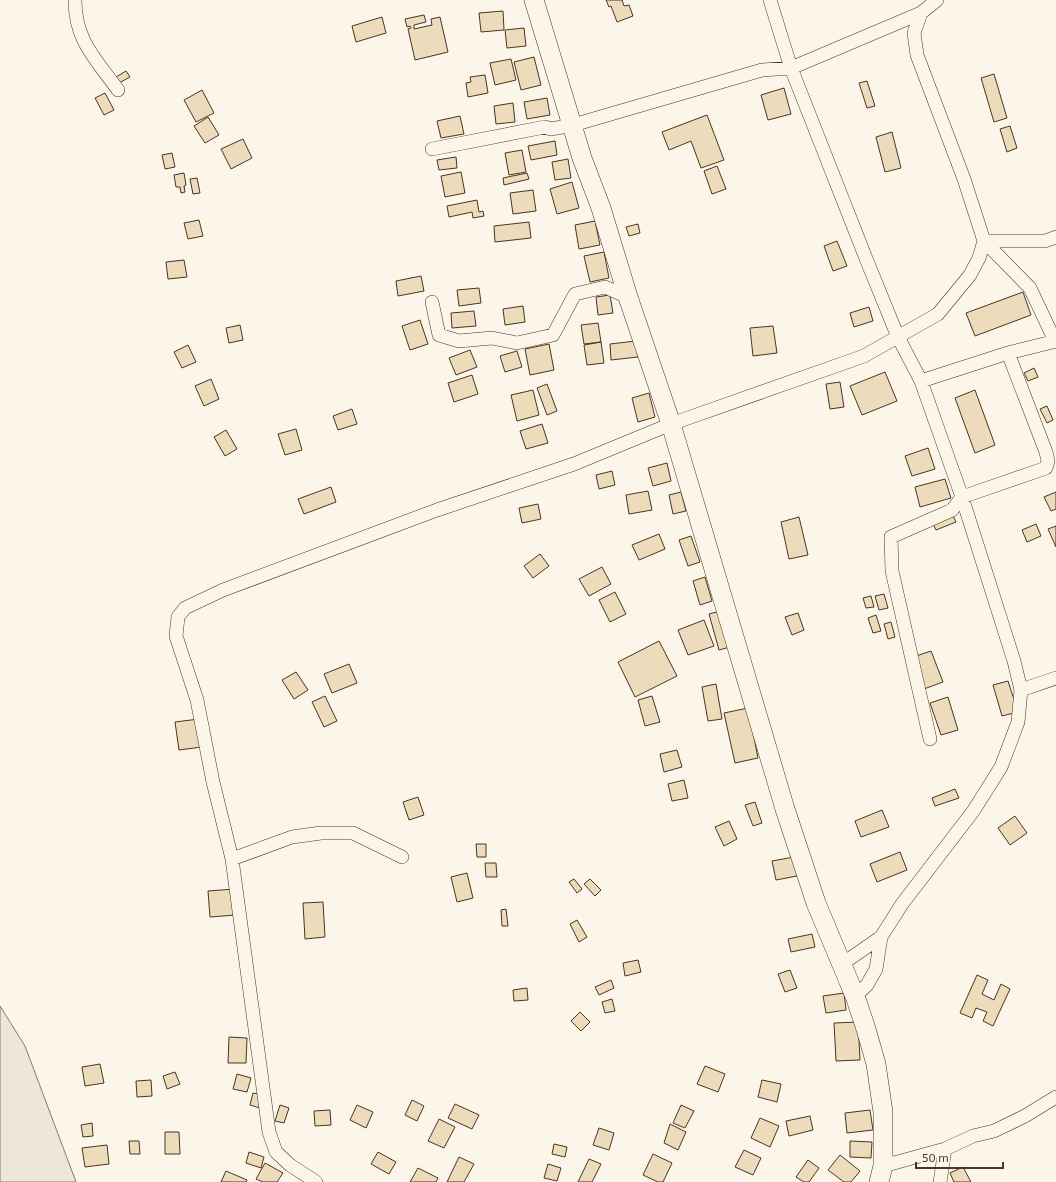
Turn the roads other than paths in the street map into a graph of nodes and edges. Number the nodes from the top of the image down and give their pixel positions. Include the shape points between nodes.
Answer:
1 (75, 0) edge
2 (534, 0) edge
3 (770, 0) edge
4 (937, 0) edge
5 (921, 13) junction
6 (791, 68) junction
7 (118, 90) dead end
8 (573, 125) junction
9 (432, 149) dead end
10 (1056, 237) edge
11 (984, 241) junction
12 (628, 297) junction
13 (432, 302) dead end
14 (898, 338) junction
15 (1056, 341) edge
16 (1008, 353) junction
17 (921, 381) junction
18 (671, 424) junction
19 (1051, 465) edge
20 (962, 497) junction
21 (1056, 678) edge
22 (1021, 690) junction
23 (930, 739) dead end
24 (402, 857) dead end
25 (232, 859) junction
26 (881, 937) junction
27 (842, 964) junction
28 (855, 996) junction
29 (1056, 1097) edge
30 (945, 1149) junction
31 (881, 1174) edge
32 (312, 1181) edge
33 (940, 1182) edge

1 - 7 street via 75,18 82,39
2 - 8 highway
3 - 6 street
4 - 5 street
5 - 6 street
5 - 11 street via 914,33 916,55 964,179
6 - 8 street via 762,70
6 - 14 street
8 - 9 street via 551,129 545,127
8 - 12 highway
10 - 11 street via 1045,241
11 - 14 street via 979,258 970,274 938,314
11 - 15 street via 1030,288
12 - 13 street via 605,287 575,294 554,336 518,343 492,338 459,342 439,335
12 - 18 highway
14 - 17 street
14 - 18 street via 864,356
15 - 16 street
16 - 17 street
16 - 19 street
17 - 20 street
18 - 25 street via 574,464 437,510 223,590 185,608 178,616 176,636 197,700 213,782
18 - 27 highway via 785,809 816,903
19 - 20 street
20 - 22 street
20 - 23 street via 952,510 891,537 892,571
21 - 22 street
22 - 26 street via 1018,722 1001,767 974,810 902,904
24 - 25 street via 353,833 321,833 292,837
25 - 32 street via 269,1132 276,1152
26 - 27 street
26 - 28 street via 876,969 867,985
27 - 28 highway
28 - 31 highway via 876,1064 883,1112
29 - 30 street via 1024,1116
30 - 31 street
30 - 33 street

